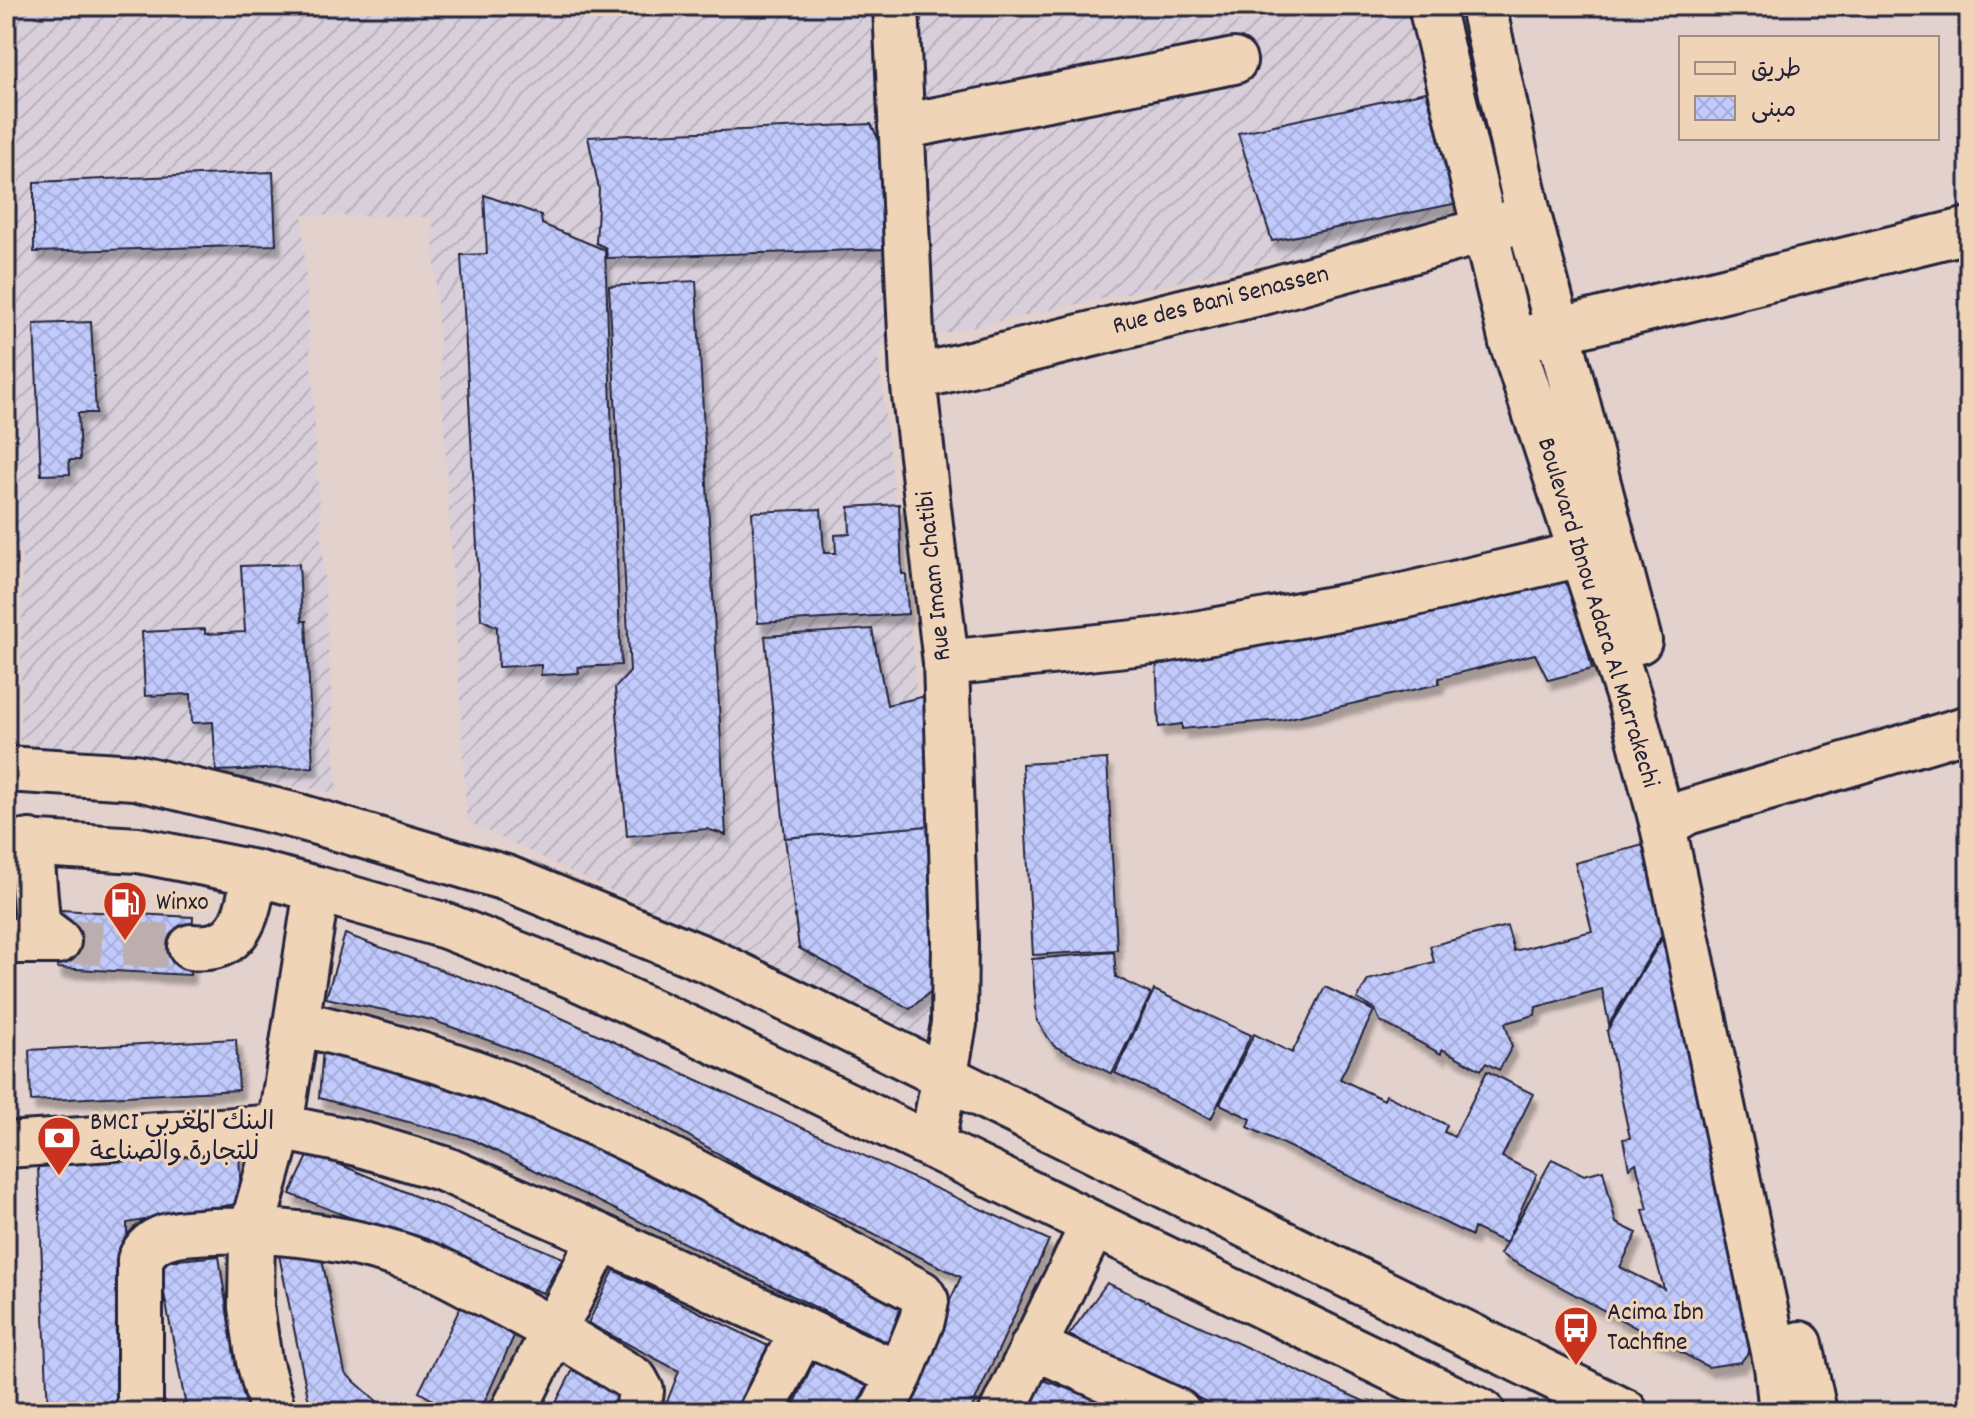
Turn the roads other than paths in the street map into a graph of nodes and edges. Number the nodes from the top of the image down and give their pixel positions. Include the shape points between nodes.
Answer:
1 (896, 6) edge
2 (1431, 6) edge
3 (1483, 6) edge
4 (1234, 61) dead end
5 (901, 127) junction
6 (1529, 218) junction
7 (1484, 230) junction
8 (1969, 230) edge
9 (1557, 332) junction
10 (1512, 342) junction
11 (913, 378) junction
12 (1598, 556) junction
13 (946, 663) junction
14 (1969, 728) edge
15 (6, 769) edge
16 (1675, 819) junction
17 (18, 842) edge
18 (255, 873) junction
19 (317, 889) junction
20 (6, 941) edge
21 (191, 947) tunnel mouth
22 (297, 1023) junction
23 (946, 1076) junction
24 (280, 1127) junction
25 (6, 1145) edge
26 (932, 1145) junction
27 (1093, 1225) junction
28 (252, 1229) junction
29 (601, 1237) junction
30 (554, 1329) junction
31 (803, 1330) junction
32 (1033, 1346) junction
33 (891, 1393) edge
34 (1155, 1407) edge
35 (140, 1412) edge
36 (273, 1412) edge
37 (513, 1412) edge
38 (638, 1412) edge
39 (761, 1412) edge
40 (1002, 1412) edge
41 (1482, 1412) edge
42 (1625, 1412) edge
43 (1782, 1412) edge
44 (1814, 1412) edge

1 - 5 street, Rue Imam Chatibi
2 - 7 street, Boulevard Ibnou Adara Al Marrakechi
3 - 6 street, Boulevard Ibnou Adara Al Marrakechi
4 - 5 street
5 - 11 street, Rue Imam Chatibi
6 - 7 street, Rue des Bani Senassen
6 - 9 street, Boulevard Ibnou Adara Al Marrakechi
7 - 10 street, Boulevard Ibnou Adara Al Marrakechi
7 - 11 street, Rue des Bani Senassen via 1267,291
8 - 9 street
9 - 10 street
9 - 12 street, Boulevard Ibnou Adara Al Marrakechi
10 - 12 street, Boulevard Ibnou Adara Al Marrakechi
11 - 13 street, Rue Imam Chatibi
12 - 13 street via 1163,640
12 - 16 street, Boulevard Ibnou Adara Al Marrakechi
13 - 23 street, Rue Imam Chatibi via 955,940 954,1024
14 - 16 street
15 - 23 street via 135,777 300,817 506,878 712,962
16 - 43 street, Boulevard Ibnou Adara Al Marrakechi
16 - 44 street, Boulevard Ibnou Adara Al Marrakechi
17 - 18 street via 138,850
17 - 20 street via 37,920 58,941
18 - 19 street
18 - 21 street via 247,912 234,936 212,947
19 - 22 street
19 - 26 street via 446,926 571,975
22 - 24 street
22 - 33 street via 421,1055 507,1085 684,1168 921,1293 926,1301 922,1320
23 - 26 street, Rue Imam Chatibi
23 - 42 street
24 - 25 street
24 - 28 street
24 - 29 street via 444,1169
26 - 27 street
27 - 32 street
27 - 41 street
28 - 30 street via 373,1248 428,1265
28 - 35 street via 184,1233 145,1246 140,1260
28 - 36 street via 251,1307
29 - 30 street
29 - 31 street
30 - 37 street
30 - 38 street via 635,1380 641,1391
31 - 33 street
31 - 39 street
32 - 34 street
32 - 40 street

